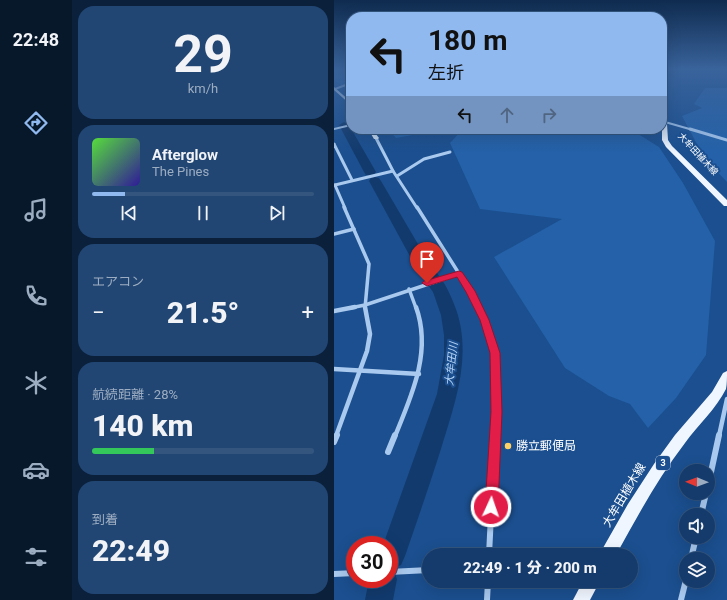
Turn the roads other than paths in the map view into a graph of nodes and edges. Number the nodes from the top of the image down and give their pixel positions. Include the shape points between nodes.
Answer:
1 (667, 123) edge
2 (346, 126) edge
3 (334, 129) edge
4 (373, 134) edge
5 (666, 134) edge
6 (376, 138) joint
7 (727, 140) edge
8 (334, 144) edge
9 (450, 152) dead end
10 (392, 171) junction
11 (397, 176) junction
12 (352, 180) junction
13 (335, 185) edge
14 (727, 204) edge
15 (354, 229) junction
16 (334, 234) edge
17 (459, 274) junction
18 (409, 289) junction
19 (365, 305) junction
20 (334, 311) edge
21 (334, 369) edge
22 (360, 372) junction
23 (418, 374) junction
24 (727, 376) edge
25 (727, 399) edge
26 (334, 442) edge
27 (388, 452) dead end
28 (713, 464) edge
29 (489, 548) edge
30 (612, 548) edge
31 (422, 570) edge
32 (398, 571) edge
33 (346, 573) edge
34 (334, 574) edge
35 (488, 588) edge
36 (588, 588) edge
37 (684, 588) edge
38 (487, 600) edge
39 (581, 600) edge
40 (681, 600) edge

1 - 7 street
2 - 3 street
4 - 6 street
5 - 14 main road, 大牟田植木線 via 669,147
6 - 10 street
8 - 12 street
9 - 11 street via 424,159
10 - 11 street
10 - 12 street
11 - 17 street
12 - 13 street
13 - 15 street
15 - 16 street
15 - 19 street via 369,264
17 - 18 street
17 - 29 street via 484,320 495,353 496,412
18 - 19 street
18 - 23 street via 421,324 422,344
19 - 20 street
19 - 22 street via 370,334 368,351
21 - 22 street
22 - 23 street
22 - 26 street
23 - 27 street
24 - 30 main road, 大牟田植木線 / 3 via 716,396 659,469
25 - 28 street
31 - 32 street
33 - 34 street
35 - 38 street
36 - 39 main road
37 - 40 street

